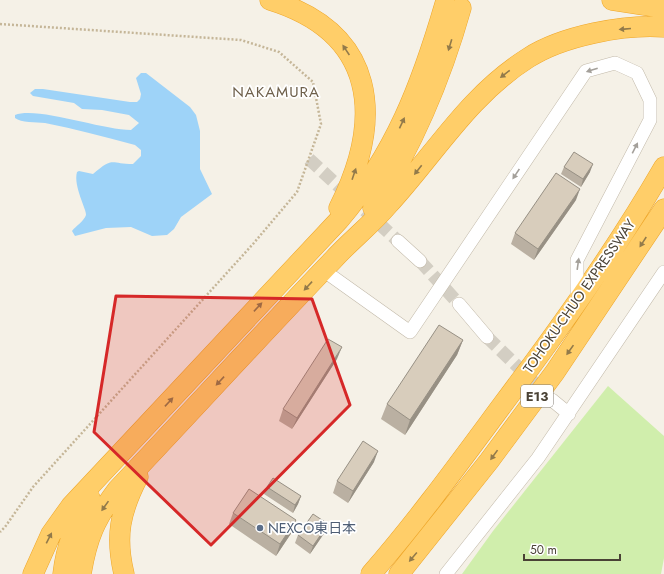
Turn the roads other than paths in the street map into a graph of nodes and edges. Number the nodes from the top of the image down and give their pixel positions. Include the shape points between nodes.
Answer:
1 (270, 0) edge
2 (612, 0) edge
3 (664, 8) edge
4 (664, 27) edge
5 (664, 167) edge
6 (664, 209) edge
7 (398, 241) tunnel mouth
8 (315, 245) junction
9 (420, 261) tunnel mouth
10 (329, 263) junction
11 (664, 272) edge
12 (577, 303) junction
13 (459, 304) tunnel mouth
14 (487, 337) tunnel mouth
15 (537, 359) junction
16 (552, 400) tunnel mouth
17 (568, 414) junction
18 (143, 431) junction
19 (159, 446) junction
20 (33, 574) edge
21 (63, 574) edge
22 (81, 574) edge
23 (124, 574) edge
24 (361, 574) edge
25 (372, 574) edge
26 (398, 574) edge
27 (446, 574) edge

8 -> 1 highway via 337,212 359,160 366,113 364,92 357,69 334,35 316,20 294,8
2 - 3 highway
4 -> 10 highway via 619,30 579,37 558,43 512,69 469,107 388,206
5 - 12 highway, TOHOKU-CHUO EXPRESSWAY / E13 via 644,202
6 -> 26 highway, TOHOKU-CHUO EXPRESSWAY / E13 via 555,372 489,461
7 - 9 street
8 -> 10 highway via 359,197 378,170 453,6 437,84 406,150 372,209
18 -> 8 highway
12 -> 10 street via 577,260 650,120 650,100 638,73 615,63 586,71 410,332
10 -> 19 highway
11 - 17 street
12 - 15 highway, TOHOKU-CHUO EXPRESSWAY / E13
13 - 14 street
15 - 24 highway
15 - 25 highway, TOHOKU-CHUO EXPRESSWAY / E13
16 - 17 street
17 - 27 street via 538,458
20 -> 18 highway via 51,534 71,506
18 - 21 highway via 91,495 78,518 69,540
19 -> 22 highway via 117,490 103,509 91,531
19 - 23 highway via 139,474 120,518 119,545

